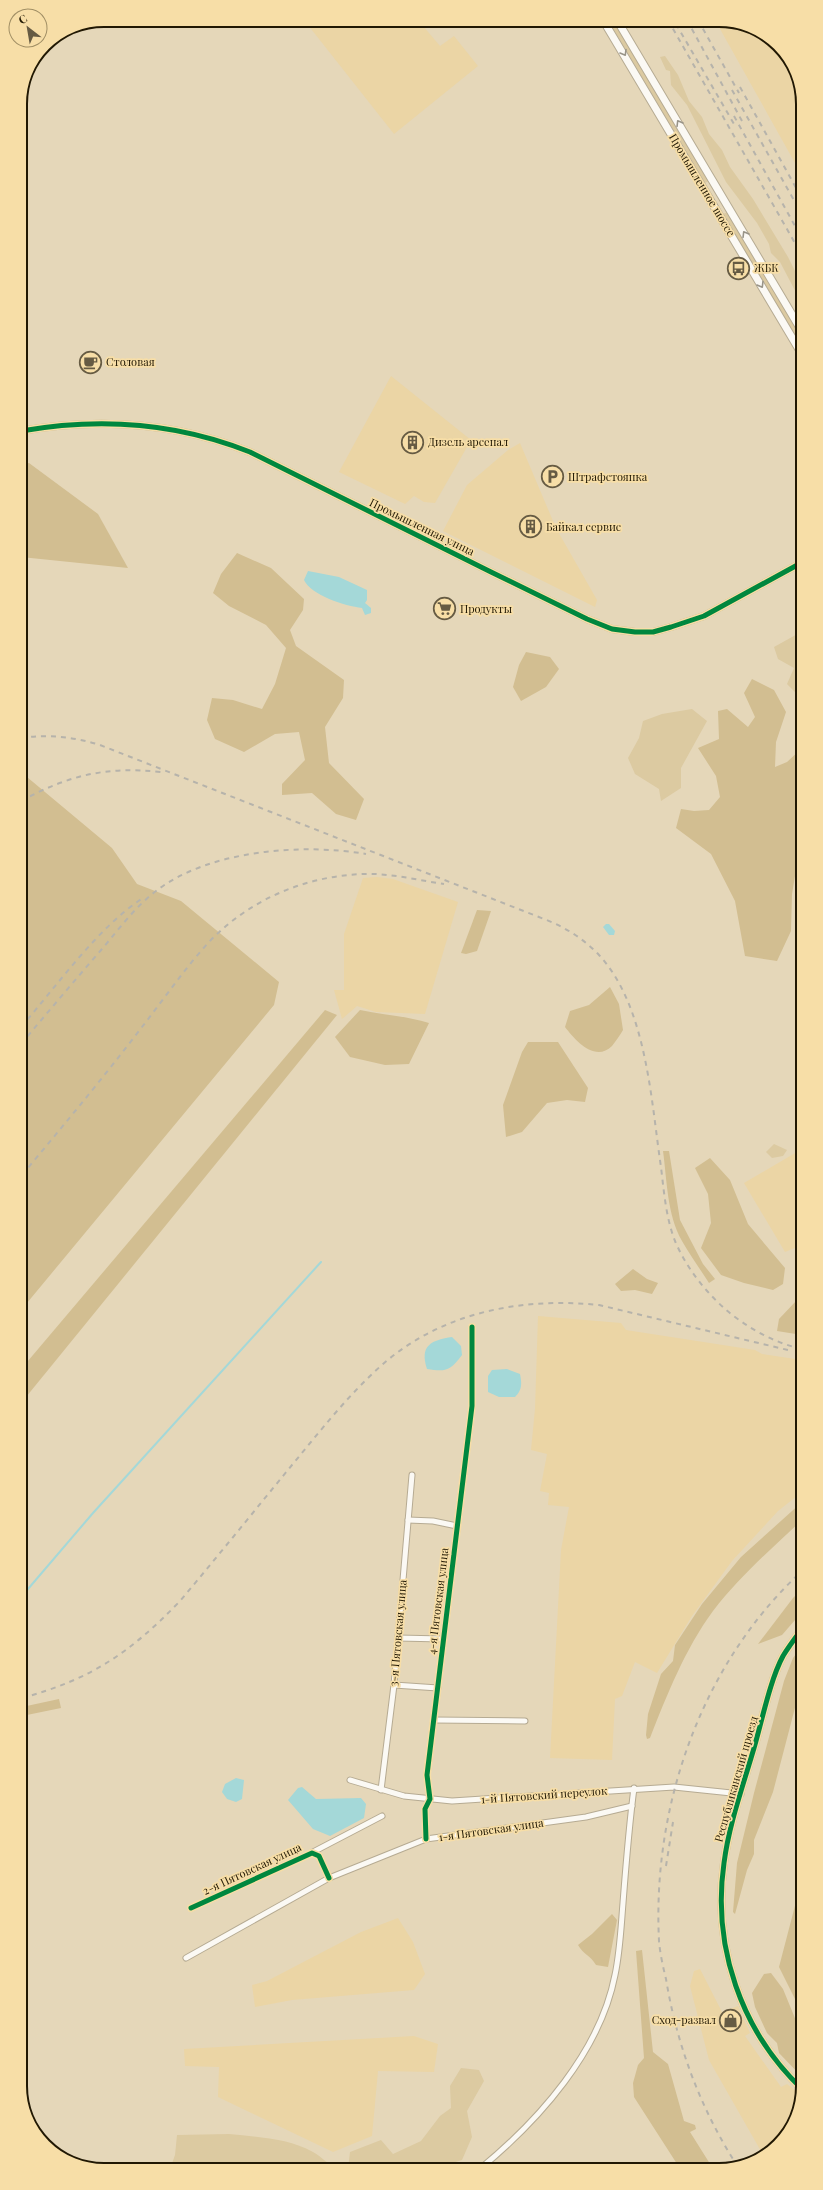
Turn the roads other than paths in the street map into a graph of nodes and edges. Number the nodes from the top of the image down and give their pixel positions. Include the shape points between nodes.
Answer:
1 (607, 27) edge
2 (621, 27) edge
3 (724, 199) junction
4 (714, 205) junction
5 (796, 321) edge
6 (796, 344) edge
7 (27, 430) edge
8 (796, 566) edge
9 (472, 1327) dead end
10 (412, 1475) dead end
11 (408, 1520) junction
12 (457, 1526) junction
13 (796, 1637) edge
14 (398, 1638) junction
15 (443, 1640) junction
16 (394, 1685) junction
17 (438, 1688) junction
18 (434, 1720) junction
19 (525, 1721) dead end
20 (350, 1780) dead end
21 (634, 1788) junction
22 (381, 1790) junction
23 (741, 1794) junction
24 (430, 1799) junction
25 (632, 1806) junction
26 (382, 1816) dead end
27 (426, 1839) junction
28 (312, 1852) junction
29 (329, 1878) junction
30 (191, 1908) dead end
31 (186, 1958) dead end
32 (796, 2083) edge
33 (487, 2163) edge

1 -> 4 main road, Промышленное шоссе
3 -> 2 main road, Промышленное шоссе
3 - 4 main road
5 -> 3 main road, Промышленное шоссе
4 -> 6 main road, Промышленное шоссе
7 - 8 street, Промышленная улица via 56,425 109,423 177,430 213,438 250,452 496,575 612,629 652,632 704,616
9 - 12 street, 4-я Пятовская улица via 472,1406
10 - 11 street, 3-я Пятовская улица
11 - 12 street via 433,1521
11 - 14 street, 3-я Пятовская улица
12 - 15 street, 4-я Пятовская улица
13 - 23 street, Республиканский проезд via 783,1657 777,1673
14 - 15 street
14 - 16 street, 3-я Пятовская улица
15 - 17 street, 4-я Пятовская улица
16 - 17 street
16 - 22 street, 3-я Пятовская улица
17 - 18 street, 4-я Пятовская улица
18 - 19 street
18 - 24 street, 4-я Пятовская улица via 427,1775
20 - 22 street, 1-й Пятовский переулок
21 - 23 street, 1-й Пятовский переулок via 674,1787
21 - 24 street, 1-й Пятовский переулок via 495,1799
21 - 25 street
22 - 24 street, 1-й Пятовский переулок
23 - 32 street, Республиканский проезд via 728,1844 722,1887 723,1934 734,1981 755,2028 778,2064
24 - 27 street via 425,1809
25 - 27 street, 1-я Пятовская улица via 586,1817
25 - 33 street via 618,1954 608,2002 586,2050 551,2100 507,2147
26 - 28 street, 2-я Пятовская улица
27 - 29 street, 1-я Пятовская улица
28 - 29 street, 2-я Пятовская улица via 319,1856
28 - 30 street, 2-я Пятовская улица
29 - 31 street, 1-я Пятовская улица

